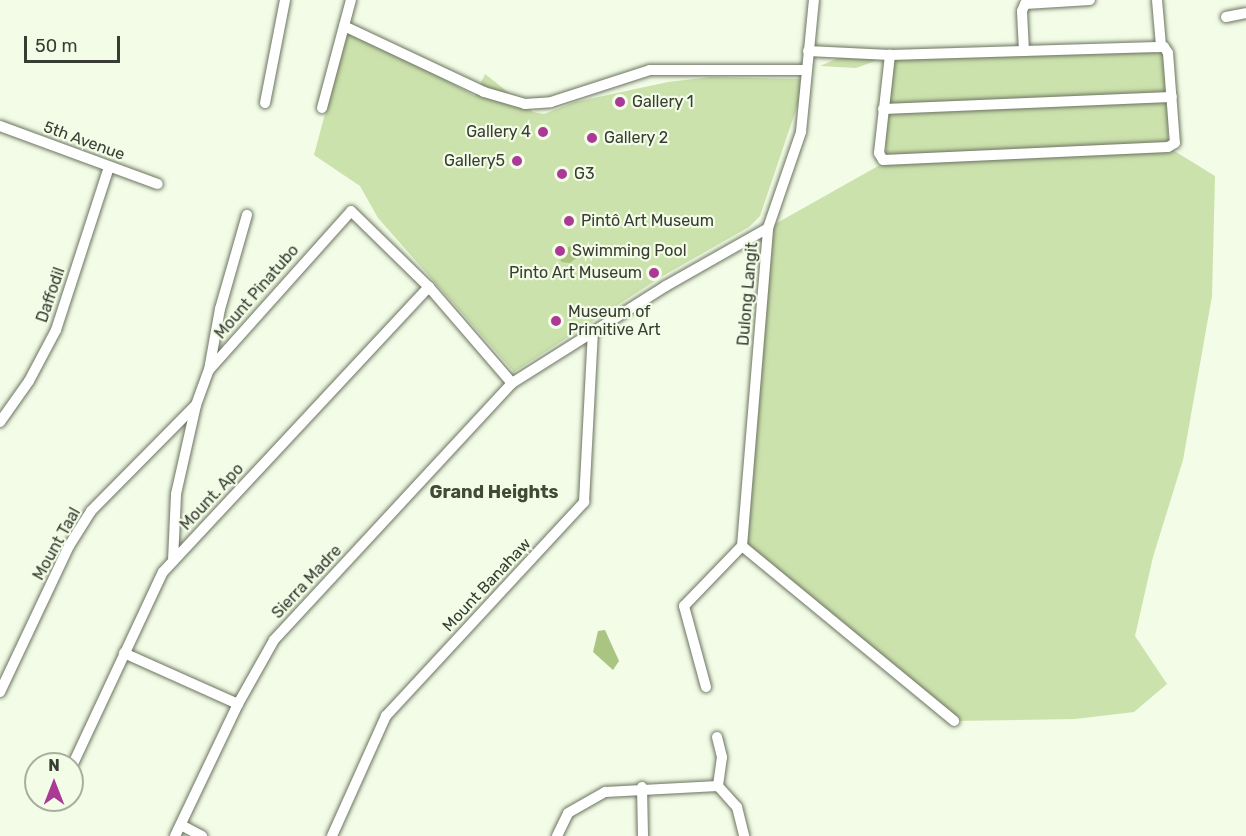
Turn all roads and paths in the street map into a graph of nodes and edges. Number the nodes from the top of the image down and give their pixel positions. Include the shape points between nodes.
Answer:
1 (285, 0) edge
2 (351, 0) edge
3 (814, 0) edge
4 (1090, 0) edge
5 (1157, 0) edge
6 (1246, 13) edge
7 (1226, 17) dead end
8 (344, 26) junction
9 (1161, 46) junction
10 (808, 51) junction
11 (1024, 51) junction
12 (890, 55) junction
13 (807, 70) junction
14 (1172, 97) junction
15 (265, 103) dead end
16 (322, 108) dead end
17 (883, 109) junction
18 (0, 126) edge
19 (109, 167) junction
20 (158, 184) dead end
21 (247, 215) dead end
22 (768, 228) junction
23 (429, 287) junction
24 (593, 332) junction
25 (209, 370) junction
26 (512, 383) junction
27 (196, 405) junction
28 (0, 422) edge
29 (742, 546) junction
30 (174, 561) junction
31 (124, 653) junction
32 (706, 687) dead end
33 (0, 692) edge
34 (238, 704) junction
35 (954, 721) dead end
36 (717, 737) dead end
37 (78, 752) edge
38 (718, 786) junction
39 (642, 787) junction
40 (180, 825) junction
41 (175, 836) edge
42 (202, 836) edge
43 (332, 836) edge
44 (557, 836) edge
45 (643, 836) edge
46 (744, 836) edge

1 - 15 street
2 - 8 street
3 - 10 street, Dulong Langit
4 - 11 street via 1025,4
5 - 9 street
6 - 7 street
8 - 13 street via 484,92 525,104 551,102 650,70
8 - 16 street
9 - 11 street
9 - 14 street via 1168,53
10 - 12 street
10 - 13 street, Dulong Langit
11 - 12 street
12 - 17 street
13 - 22 street, Dulong Langit via 801,132
14 - 17 street
14 - 17 street via 1176,139 1168,147 887,161 879,153
18 - 19 street, 5th Avenue
19 - 20 street, 5th Avenue
19 - 28 street, Daffodil via 56,330 29,381
21 - 25 street via 220,309
22 - 24 street, Sierra Madre
22 - 29 street, Dulong Langit
23 - 25 street, Mount Pinatubo via 356,212 346,215
23 - 26 street
23 - 30 street, Mount. Apo
24 - 26 street, Sierra Madre
24 - 43 street, Mount Banahaw via 584,502 386,716
25 - 27 street, Mount Pinatubo
26 - 34 street, Sierra Madre via 274,640
27 - 30 street, Mount Pinatubo via 176,494
27 - 33 street, Mount Taal via 91,511 69,546
29 - 32 street via 684,606
29 - 35 street
30 - 31 street, Mount. Apo via 163,572
31 - 34 street
31 - 37 street, Mount. Apo
34 - 40 street, Sierra Madre
36 - 38 street via 722,757
38 - 39 street
38 - 46 street via 737,807
39 - 44 street via 605,792 568,813
39 - 45 street
40 - 41 street, Sierra Madre
40 - 42 street

